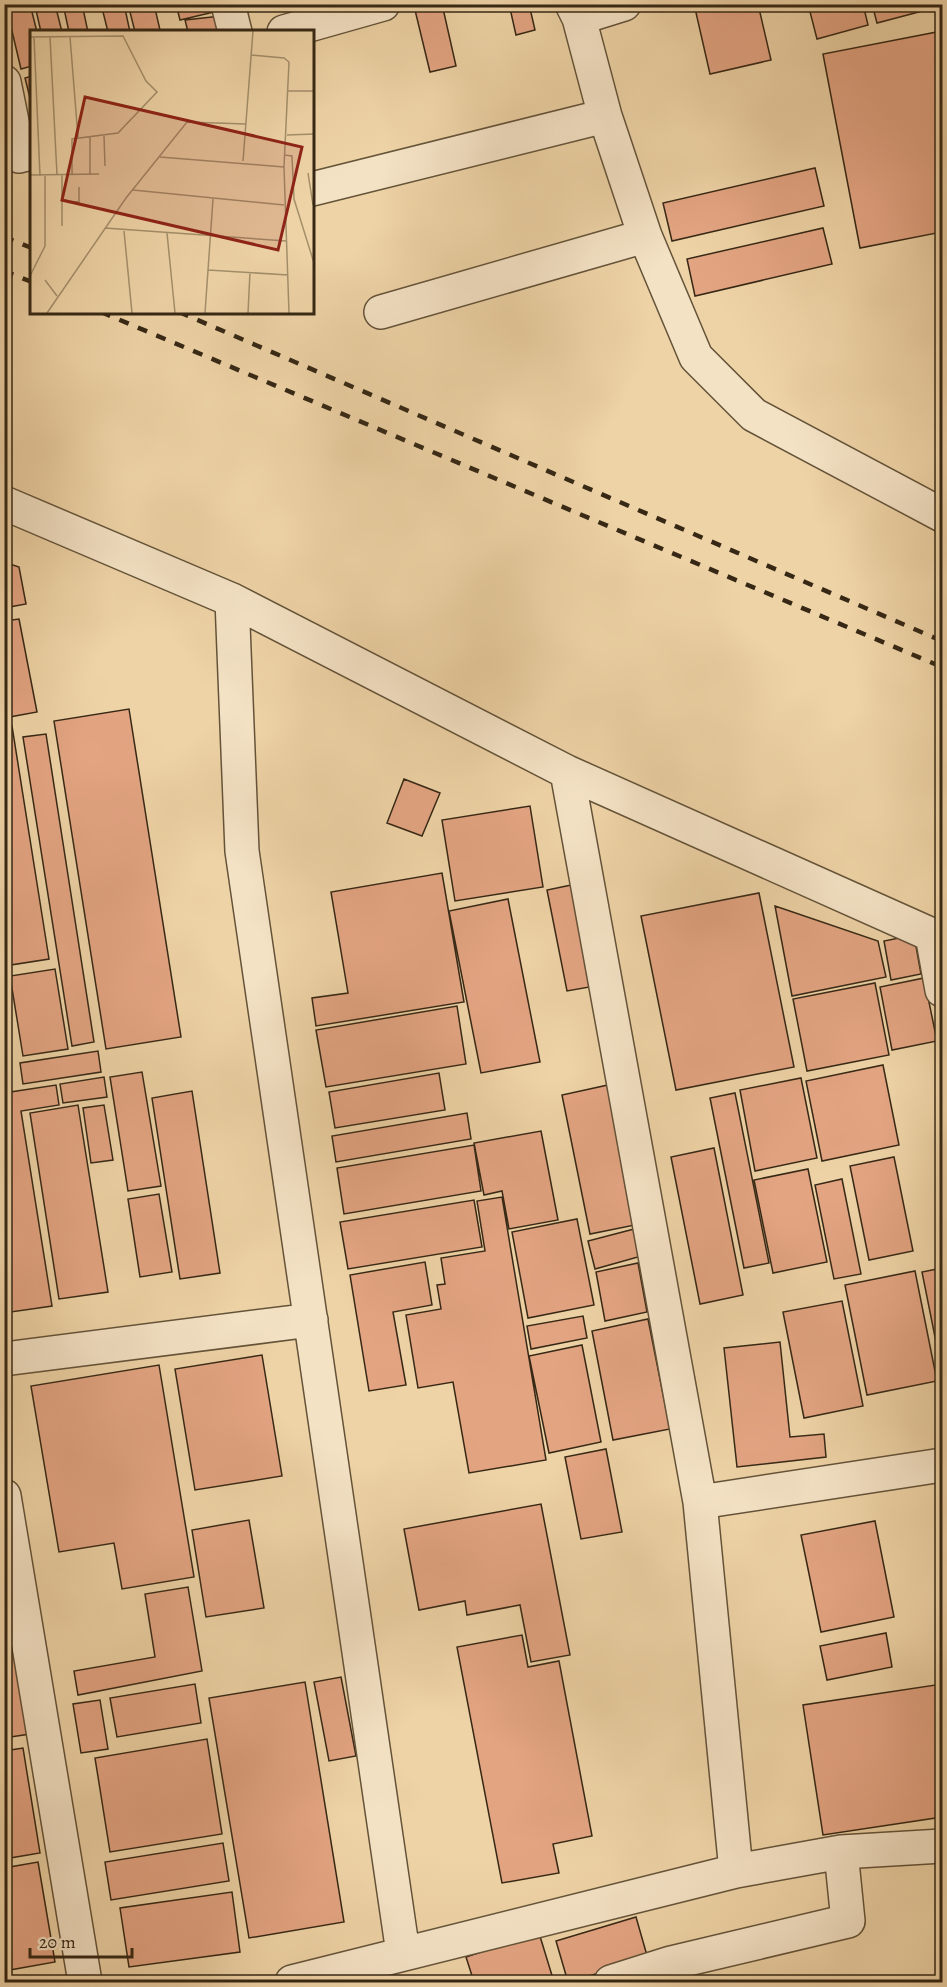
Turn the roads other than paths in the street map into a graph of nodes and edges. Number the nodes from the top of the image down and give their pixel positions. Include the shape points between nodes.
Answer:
1 (228, 4) edge
2 (384, 4) edge
3 (624, 4) edge
4 (576, 11) edge
5 (234, 30) edge
6 (291, 30) edge
7 (4, 82) edge
8 (605, 116) junction
9 (30, 153) edge
10 (314, 189) edge
11 (645, 236) junction
12 (381, 312) dead end
13 (4, 503) edge
14 (942, 515) edge
15 (232, 600) junction
16 (567, 772) junction
17 (942, 990) edge
18 (311, 1320) junction
19 (4, 1359) edge
20 (942, 1465) edge
21 (4, 1496) edge
22 (700, 1502) junction
23 (942, 1846) edge
24 (841, 1852) junction
25 (736, 1871) junction
26 (404, 1953) junction
27 (85, 1983) edge
28 (292, 1983) edge
29 (611, 1983) edge

1 - 5 street
2 - 6 street
3 - 4 street
4 - 8 street
7 - 9 street via 19,156
8 - 10 street
8 - 11 street
11 - 12 street
11 - 14 street via 696,357 754,415
13 - 15 street
15 - 16 street
15 - 18 street via 242,851
16 - 17 street via 932,936
16 - 22 street
18 - 19 street
18 - 26 street
20 - 22 street
21 - 27 street
22 - 25 street
23 - 24 street
24 - 25 street
24 - 29 street via 848,1921 670,1963
25 - 26 street
26 - 28 street

